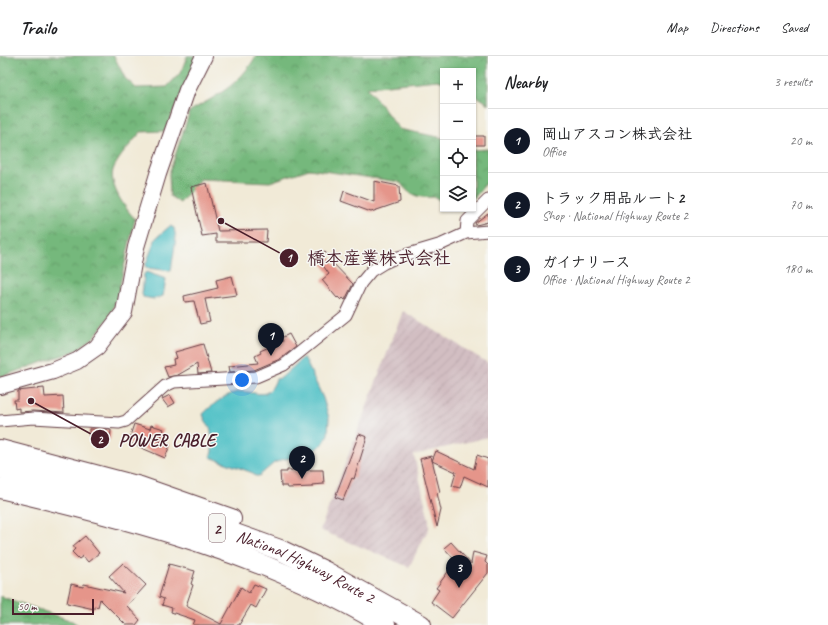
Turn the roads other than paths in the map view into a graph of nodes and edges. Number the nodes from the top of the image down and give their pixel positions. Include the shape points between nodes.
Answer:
1 (204, 56) edge
2 (488, 200) edge
3 (488, 231) edge
4 (466, 233) junction
5 (0, 386) edge
6 (0, 421) edge
7 (0, 450) edge
8 (0, 468) edge
9 (0, 488) edge
10 (0, 494) edge
11 (35, 496) junction
12 (326, 572) junction
13 (385, 625) edge
14 (421, 625) edge

1 - 5 street via 187,90 158,174 136,247 124,312 97,347 77,361 53,371
2 - 4 street via 467,221
3 - 4 street
4 - 6 street via 442,244 396,258 371,272 361,283 346,315 296,356 270,373 244,379 174,382 165,386 126,421 119,423 33,418
7 - 12 highway via 140,487 196,506 270,534 299,550
8 - 12 highway, National Highway Route 2 / 2 via 122,499 221,529 280,550
9 - 11 highway, National Highway Route 2 / 2
10 - 11 highway
11 - 13 highway, National Highway Route 2 / 2 via 198,542 256,563 335,598
12 - 14 highway, National Highway Route 2 / 2

